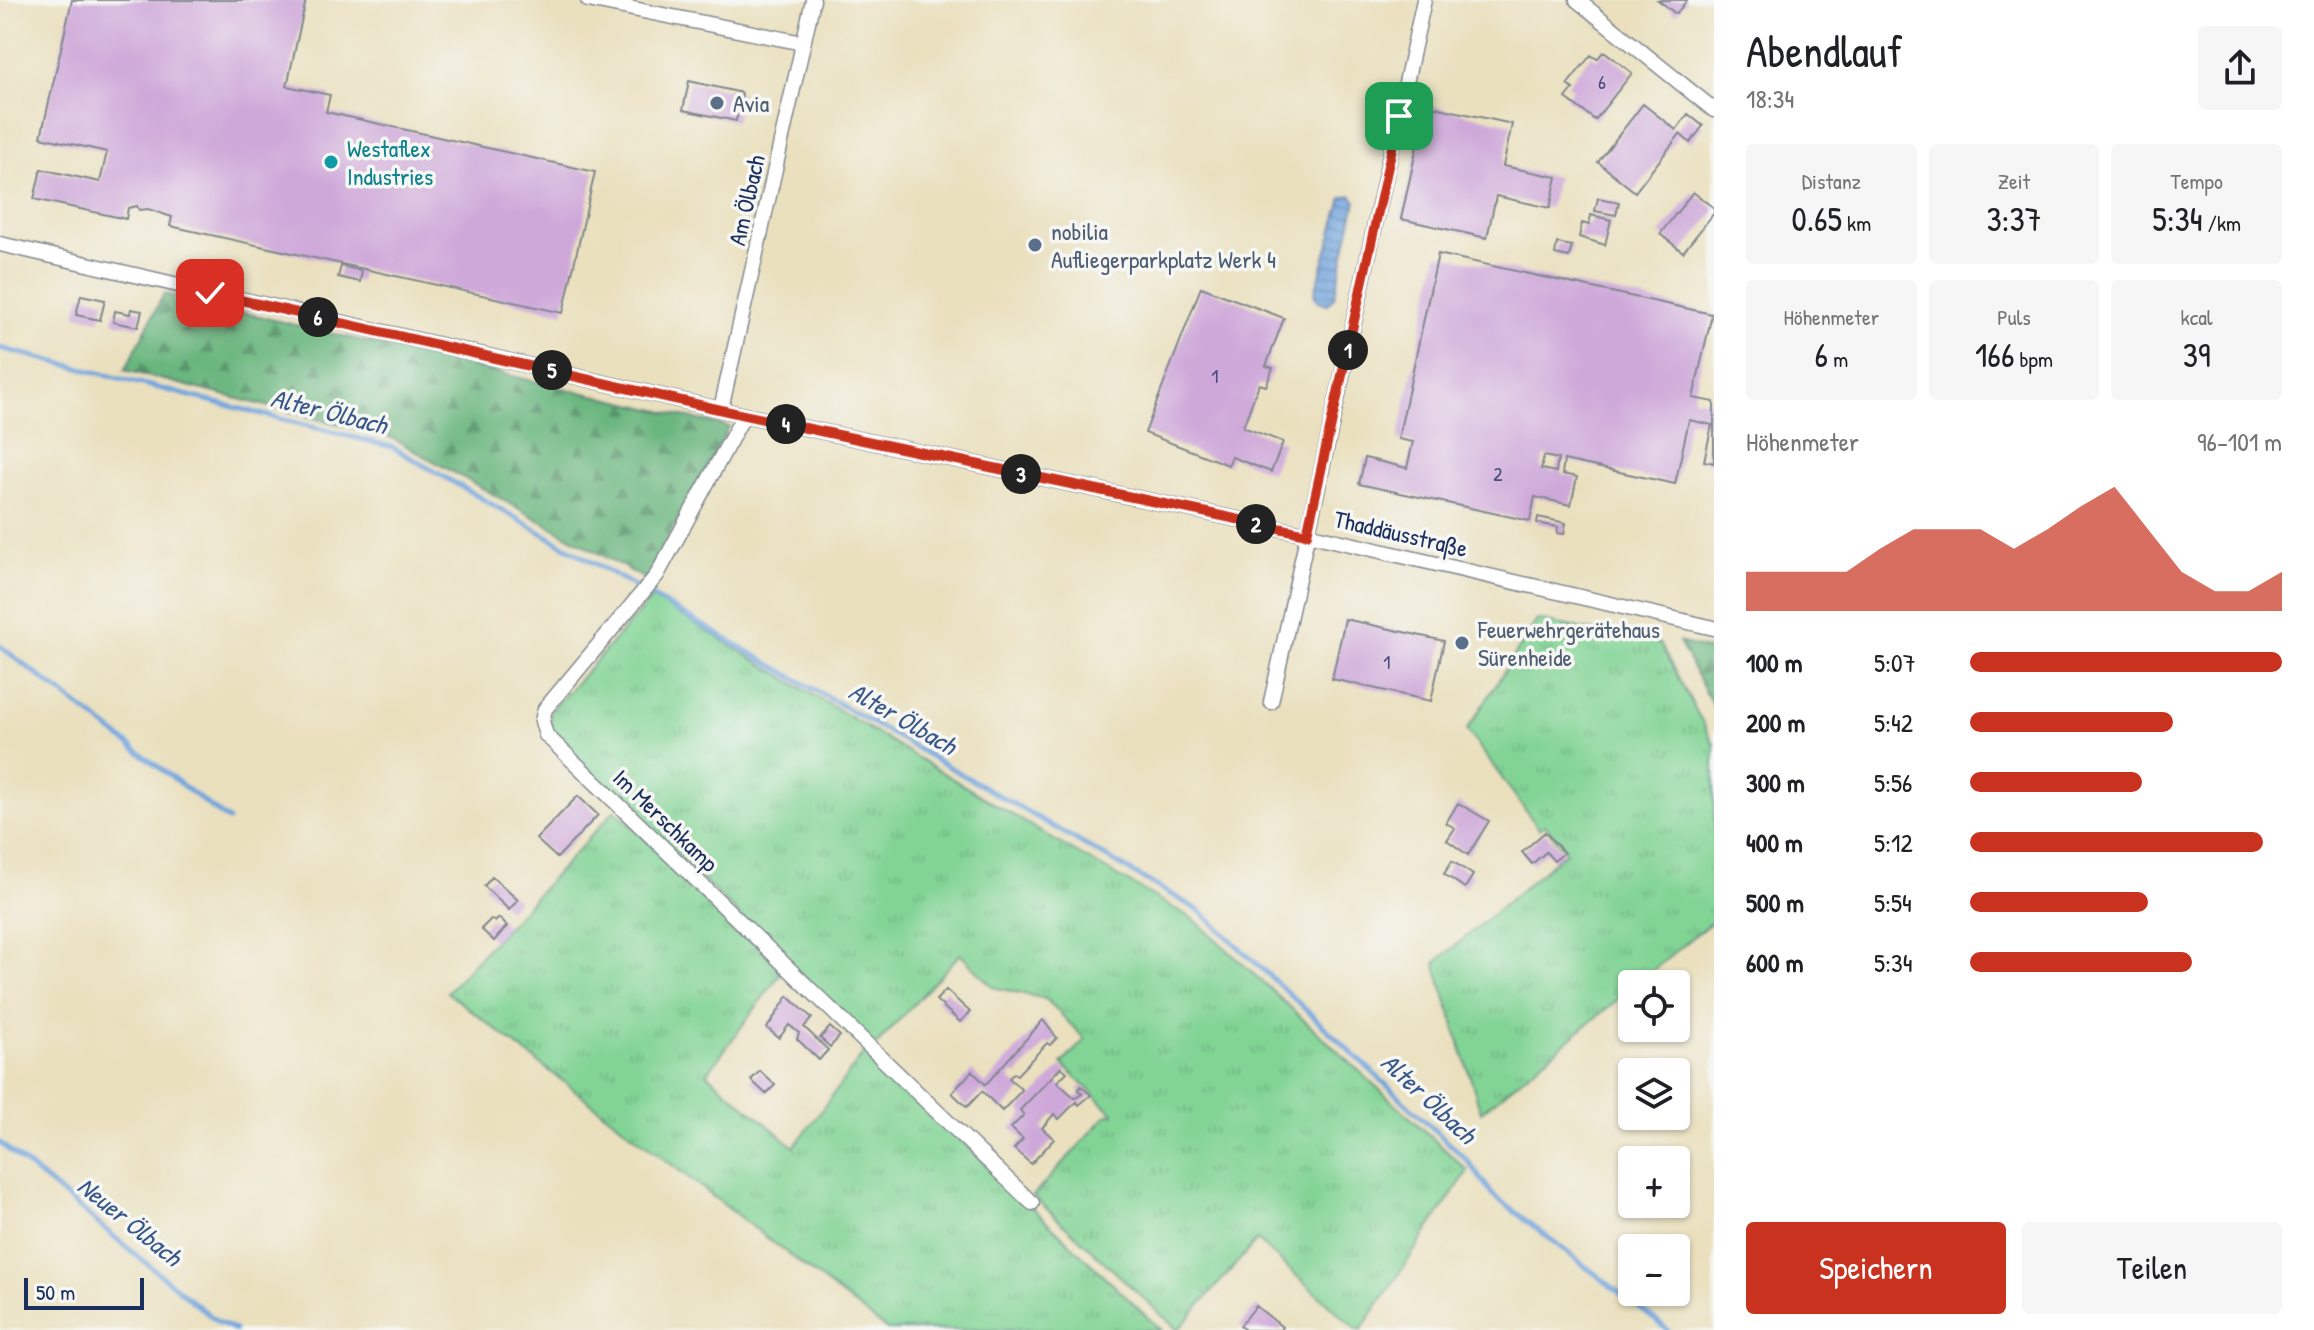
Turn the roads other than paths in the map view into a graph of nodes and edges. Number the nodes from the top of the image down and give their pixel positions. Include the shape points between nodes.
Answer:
1 (588, 0) edge
2 (813, 0) edge
3 (1424, 0) edge
4 (1577, 0) edge
5 (803, 43) junction
6 (1714, 110) edge
7 (0, 244) edge
8 (721, 409) junction
9 (744, 415) junction
10 (1307, 534) junction
11 (1714, 628) edge
12 (1271, 702) dead end
13 (1032, 1203) dead end

1 - 5 street
2 - 5 street, Am Ölbach
3 - 10 street
4 - 6 street
5 - 8 street, Am Ölbach
7 - 8 street, Thaddäusstraße
8 - 9 street, Thaddäusstraße
9 - 10 street, Thaddäusstraße
9 - 13 street, Im Merschkamp via 657,575 545,709 546,735
10 - 11 street, Thaddäusstraße
10 - 12 street

